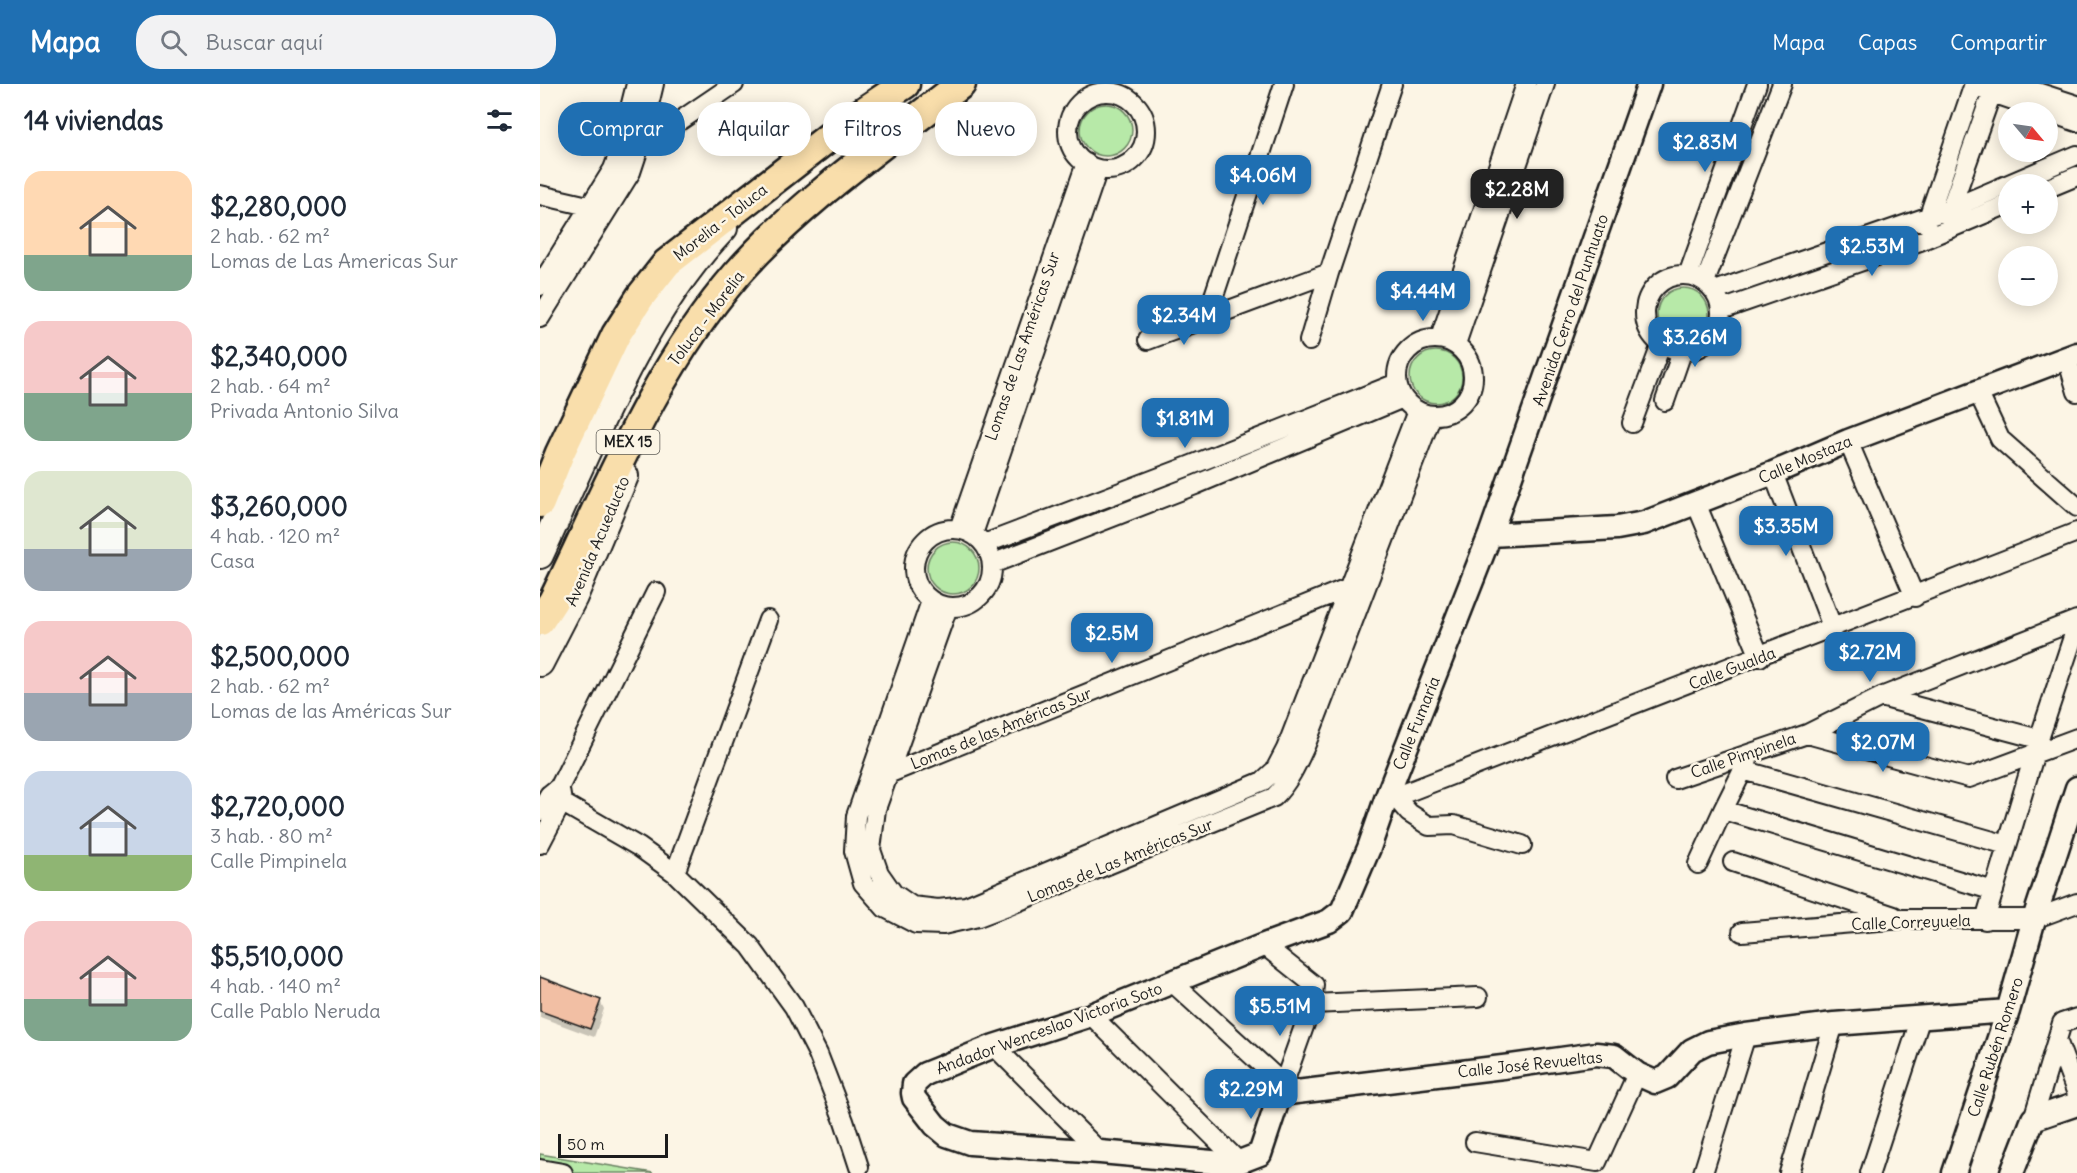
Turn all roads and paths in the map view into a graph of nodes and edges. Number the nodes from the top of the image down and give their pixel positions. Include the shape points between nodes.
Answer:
1 (636, 84) edge
2 (654, 84) edge
3 (735, 84) edge
4 (1284, 84) edge
5 (1392, 84) edge
6 (1526, 84) edge
7 (1545, 84) edge
8 (1649, 84) edge
9 (1757, 84) edge
10 (1782, 84) edge
11 (2012, 84) edge
12 (1974, 85) edge
13 (956, 86) edge
14 (1993, 89) edge
15 (896, 90) edge
16 (632, 102) edge
17 (650, 102) edge
18 (919, 102) edge
19 (2077, 105) edge
20 (923, 114) edge
21 (685, 119) edge
22 (2077, 122) edge
23 (1516, 142) junction
24 (2077, 155) edge
25 (618, 156) edge
26 (636, 156) edge
27 (870, 156) edge
28 (1092, 166) junction
29 (2077, 176) edge
30 (2058, 184) edge
31 (767, 186) junction
32 (540, 195) edge
33 (588, 206) junction
34 (1998, 208) edge
35 (1950, 210) junction
36 (1928, 218) junction
37 (1945, 229) junction
38 (1920, 241) junction
39 (1329, 273) junction
40 (1688, 275) junction
41 (540, 286) edge
42 (1710, 286) junction
43 (1721, 310) junction
44 (1207, 317) junction
45 (540, 318) edge
46 (1148, 340) dead end
47 (1309, 341) dead end
48 (1448, 341) junction
49 (1661, 345) junction
50 (1682, 352) junction
51 (2072, 356) edge
52 (1400, 391) junction
53 (1978, 392) junction
54 (2077, 392) edge
55 (1665, 401) dead end
56 (1424, 413) junction
57 (641, 418) junction
58 (1632, 423) dead end
59 (1848, 441) junction
60 (1189, 466) junction
61 (1773, 473) junction
62 (1195, 485) junction
63 (540, 503) edge
64 (1696, 504) junction
65 (2077, 507) edge
66 (2077, 532) edge
67 (1490, 535) junction
68 (972, 536) junction
69 (540, 555) edge
70 (992, 564) junction
71 (1368, 581) junction
72 (1347, 588) junction
73 (656, 592) dead end
74 (1915, 597) junction
75 (939, 604) junction
76 (768, 620) dead end
77 (540, 621) edge
78 (2077, 622) edge
79 (1833, 629) junction
80 (1760, 657) junction
81 (541, 662) edge
82 (1881, 698) junction
83 (1807, 734) junction
84 (2077, 738) edge
85 (2037, 747) junction
86 (1754, 751) junction
87 (1743, 770) junction
88 (889, 773) junction
89 (1675, 778) dead end
90 (868, 781) junction
91 (2077, 788) edge
92 (1390, 798) junction
93 (553, 799) edge
94 (1723, 810) junction
95 (540, 844) edge
96 (1522, 845) dead end
97 (2007, 845) junction
98 (1112, 853) junction
99 (1733, 862) dead end
100 (1698, 864) dead end
101 (675, 873) junction
102 (1994, 891) junction
103 (2077, 903) edge
104 (1342, 911) joint
105 (1903, 919) junction
106 (2034, 919) junction
107 (1985, 920) junction
108 (1743, 932) dead end
109 (1264, 945) junction
110 (1172, 982) junction
111 (1478, 997) dead end
112 (1312, 1004) junction
113 (2008, 1011) junction
114 (1091, 1015) junction
115 (1921, 1017) junction
116 (1834, 1024) junction
117 (2065, 1027) edge
118 (1746, 1035) junction
119 (994, 1046) junction
120 (1637, 1074) junction
121 (1281, 1088) junction
122 (2077, 1094) edge
123 (2077, 1104) edge
124 (2033, 1119) junction
125 (1475, 1142) dead end
126 (1100, 1152) junction
127 (1240, 1163) junction
128 (859, 1167) dead end
129 (540, 1169) edge
130 (563, 1173) edge
131 (1703, 1173) edge
132 (1789, 1173) edge
133 (1870, 1173) edge
134 (1954, 1173) edge
135 (2012, 1173) edge

1 - 16 street
2 - 17 street
3 - 21 street
4 - 44 street
5 - 39 street
6 - 23 street
7 - 23 street
8 - 67 street, Avenida Cerro del Punhuato
9 - 40 street
10 - 42 street
11 - 19 street
12 - 14 street
12 - 36 street
13 - 20 main road, Toluca - Morelia / MEX 15
14 - 22 street
14 - 35 street
15 - 18 main road via 911,93
15 - 31 main road, Morelia - Toluca / MEX 15
23 - 48 street
24 - 35 street
25 - 33 street
26 - 45 street via 631,172
27 - 57 main road, Toluca - Morelia / MEX 15 via 818,196 737,274 675,357
28 - 28 street via 1112,169 1125,165 1143,146 1144,119 1128,98 1103,92 1090,96 1071,116 1070,142 1076,154
28 - 68 street, Lomas de Las Américas Sur
29 - 30 street
31 - 63 main road, Morelia - Toluca / MEX 15 via 667,263 641,296 616,335
31 - 69 main road via 715,237 656,318 604,415
32 - 33 street
33 - 41 street
34 - 37 street
35 - 36 street
35 - 37 street
36 - 38 street
36 - 42 street
37 - 38 street
38 - 43 street
39 - 44 street
39 - 47 street
40 - 42 street
40 - 49 street via 1664,281 1647,300 1647,324
42 - 43 street
43 - 50 street via 1711,340
44 - 46 street
48 - 52 street via 1428,339 1408,350 1397,371
48 - 56 street via 1464,351 1470,361 1470,394 1454,411 1443,415
49 - 50 street
49 - 58 street
50 - 55 street
51 - 53 street, Calle Mostaza
51 - 54 street
52 - 56 street
52 - 60 street
52 - 62 street
53 - 59 street, Calle Mostaza
53 - 65 street via 2000,439
56 - 71 street, Lomas de Las Américas Sur
56 - 72 street, Lomas de Las Américas Sur
57 - 77 main road, Toluca - Morelia / MEX 15
57 - 81 main road, Avenida Acueducto via 623,484
59 - 61 street, Calle Mostaza
59 - 74 street
60 - 62 street
60 - 68 street
61 - 64 street, Calle Mostaza
61 - 79 street
62 - 70 street
64 - 67 street, Calle Mostaza via 1644,523 1617,528
64 - 80 street
66 - 74 street, Calle Gualda
67 - 92 street, Calle Fumaría
68 - 70 street via 989,554
68 - 75 street via 944,530 930,536 920,547 914,561 914,576 920,590
70 - 75 street via 985,591 975,601 962,606
71 - 72 street, Lomas de las Américas Sur
71 - 98 street, Lomas de Las Américas Sur via 1306,744 1285,786 1274,797
72 - 88 street, Lomas de las Américas Sur
72 - 98 street, Lomas de Las Américas Sur via 1275,770 1263,781
73 - 93 street
74 - 79 street, Calle Gualda
75 - 88 street, Lomas de Las Américas Sur
75 - 90 street, Lomas de Las Américas Sur
76 - 101 street
78 - 82 street, Calle Pimpinela
78 - 85 street
79 - 80 street, Calle Gualda
80 - 92 street, Calle Gualda
82 - 83 street, Calle Pimpinela
82 - 85 street
83 - 85 street via 1969,778
83 - 86 street, Calle Pimpinela
84 - 85 street
85 - 97 street
86 - 87 street
86 - 89 street, Calle Pimpinela
87 - 94 street
87 - 97 street
88 - 90 street, Lomas de las Américas Sur
88 - 98 street, Lomas de Las Américas Sur via 876,809 871,850 879,873 893,892 912,906 966,906
90 - 98 street, Lomas de Las Américas Sur via 856,816 854,851 862,883 885,908 916,924 943,925 978,917
91 - 106 street, Calle Rubén Romero
92 - 96 street via 1429,826 1454,825
92 - 104 street, Calle Fumaría
93 - 95 street
93 - 101 street via 639,847
94 - 100 street
94 - 102 street
97 - 102 street
99 - 105 street
101 - 128 street via 750,946 794,1007 818,1054
102 - 107 street
103 - 106 street, Calle Correyuela
104 - 109 street, Andador Wenceslao Victoria Soto via 1329,921
105 - 107 street, Calle Correyuela
105 - 108 street, Calle Correyuela
106 - 107 street, Calle Correyuela
106 - 113 street, Calle Rubén Romero
109 - 110 street, Andador Wenceslao Victoria Soto
109 - 112 street via 1314,985
110 - 114 street, Andador Wenceslao Victoria Soto
110 - 121 street, Andador Wenceslao Victoria Soto
111 - 112 street
112 - 121 street
113 - 115 street, Calle José Revueltas
113 - 134 street, Calle Rubén Romero
114 - 119 street, Andador Wenceslao Victoria Soto
114 - 127 street
115 - 116 street, Calle José Revueltas
115 - 133 street
116 - 118 street, Calle José Revueltas
116 - 132 street
117 - 122 street
117 - 124 street
118 - 120 street, Calle José Revueltas via 1708,1042 1692,1050 1667,1077 1655,1082
118 - 131 street
119 - 126 street
119 - 126 street, Andador Wenceslao Victoria Soto via 925,1074 914,1084 912,1093 935,1125 958,1140
120 - 121 street, Calle José Revueltas via 1614,1056 1596,1054
120 - 125 street via 1597,1162
121 - 127 street via 1260,1154
123 - 124 street
124 - 135 street
126 - 127 street
129 - 130 street

